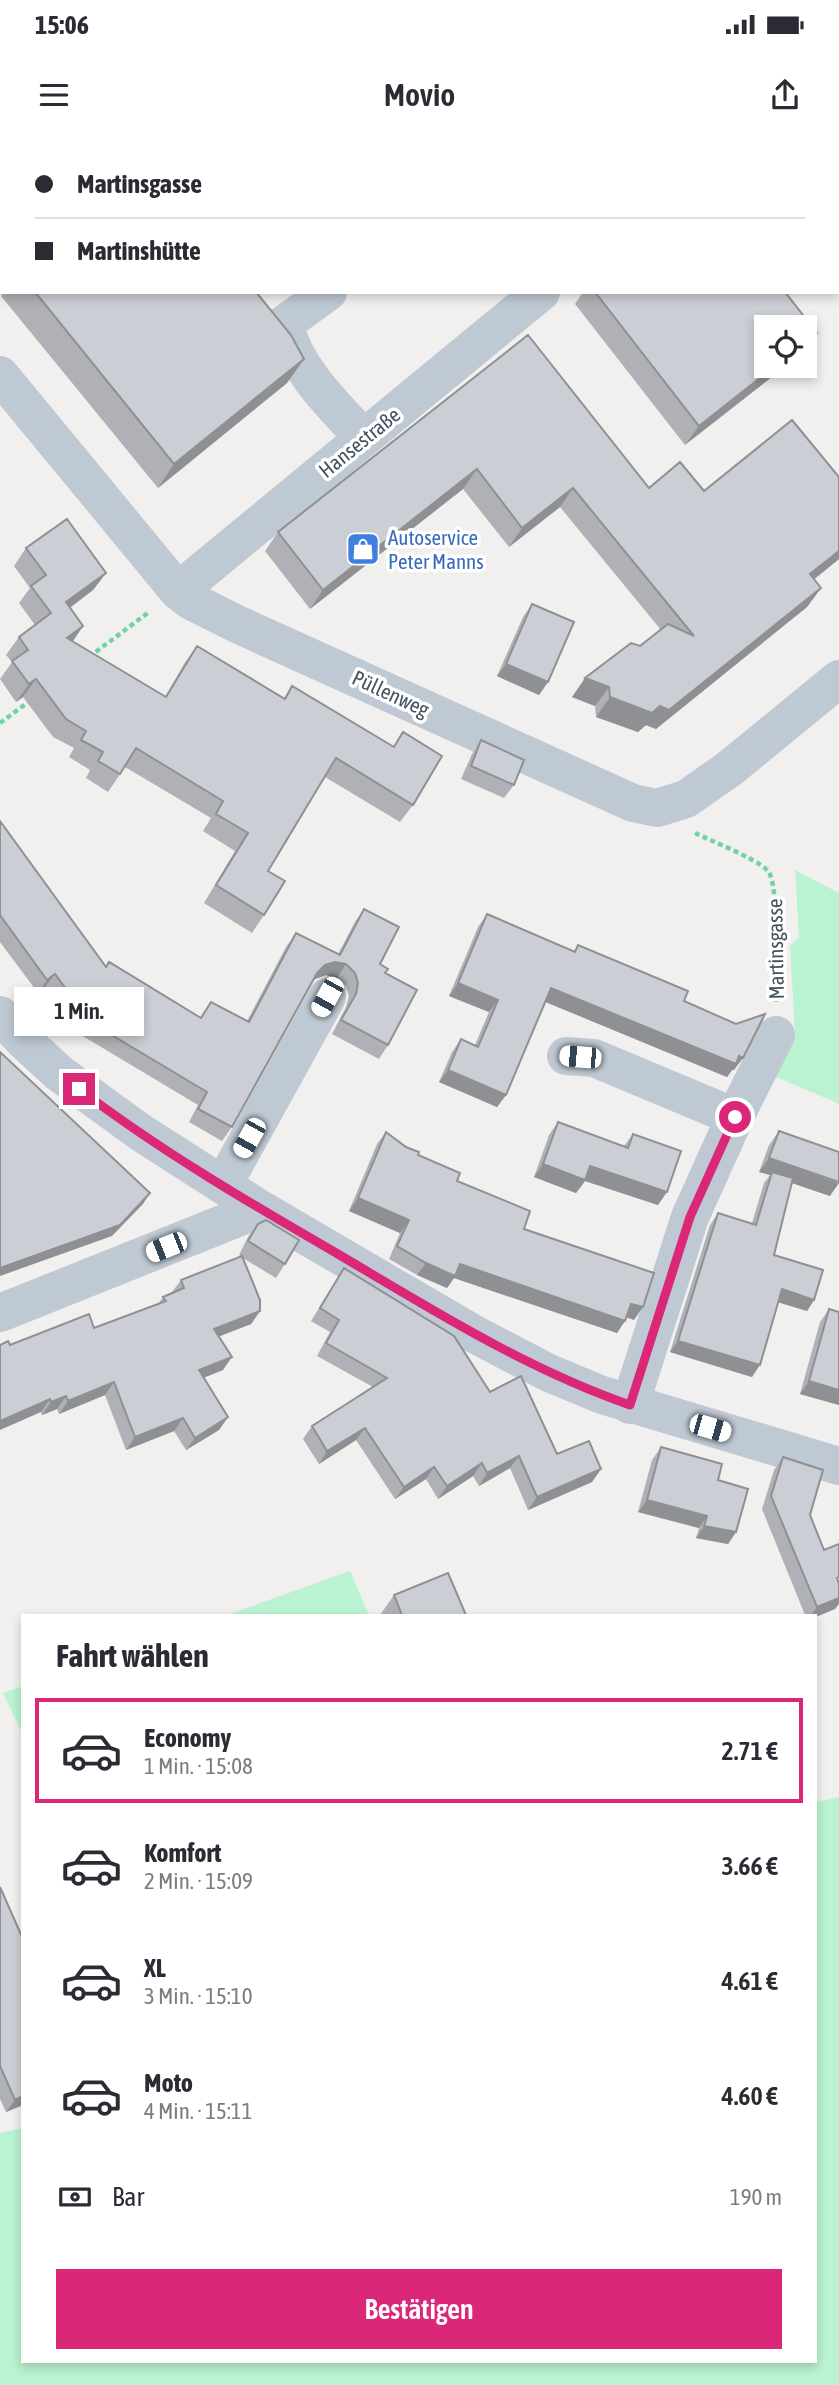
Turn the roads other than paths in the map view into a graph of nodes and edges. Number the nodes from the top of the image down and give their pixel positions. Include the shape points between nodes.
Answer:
1 (325, 294) edge
2 (539, 294) edge
3 (0, 375) edge
4 (364, 438) junction
5 (178, 591) junction
6 (839, 679) edge
7 (327, 997) dead end
8 (0, 1015) edge
9 (776, 1035) road end
10 (566, 1056) dead end
11 (735, 1117) junction
12 (223, 1185) junction
13 (260, 1209) junction
14 (0, 1313) edge
15 (630, 1405) junction
16 (839, 1466) edge

1 - 4 street via 284,324 288,341 317,387
2 - 4 street, Hansestraße
3 - 5 street, Püllenweg
4 - 5 street, Hansestraße
5 - 6 street, Püllenweg via 239,625 644,807 677,803 704,787
7 - 12 street
8 - 12 street via 40,1057 99,1104
9 - 11 street
10 - 11 street via 594,1059
11 - 15 street via 690,1217
12 - 13 street
13 - 14 street
13 - 15 street via 523,1360
15 - 16 street

